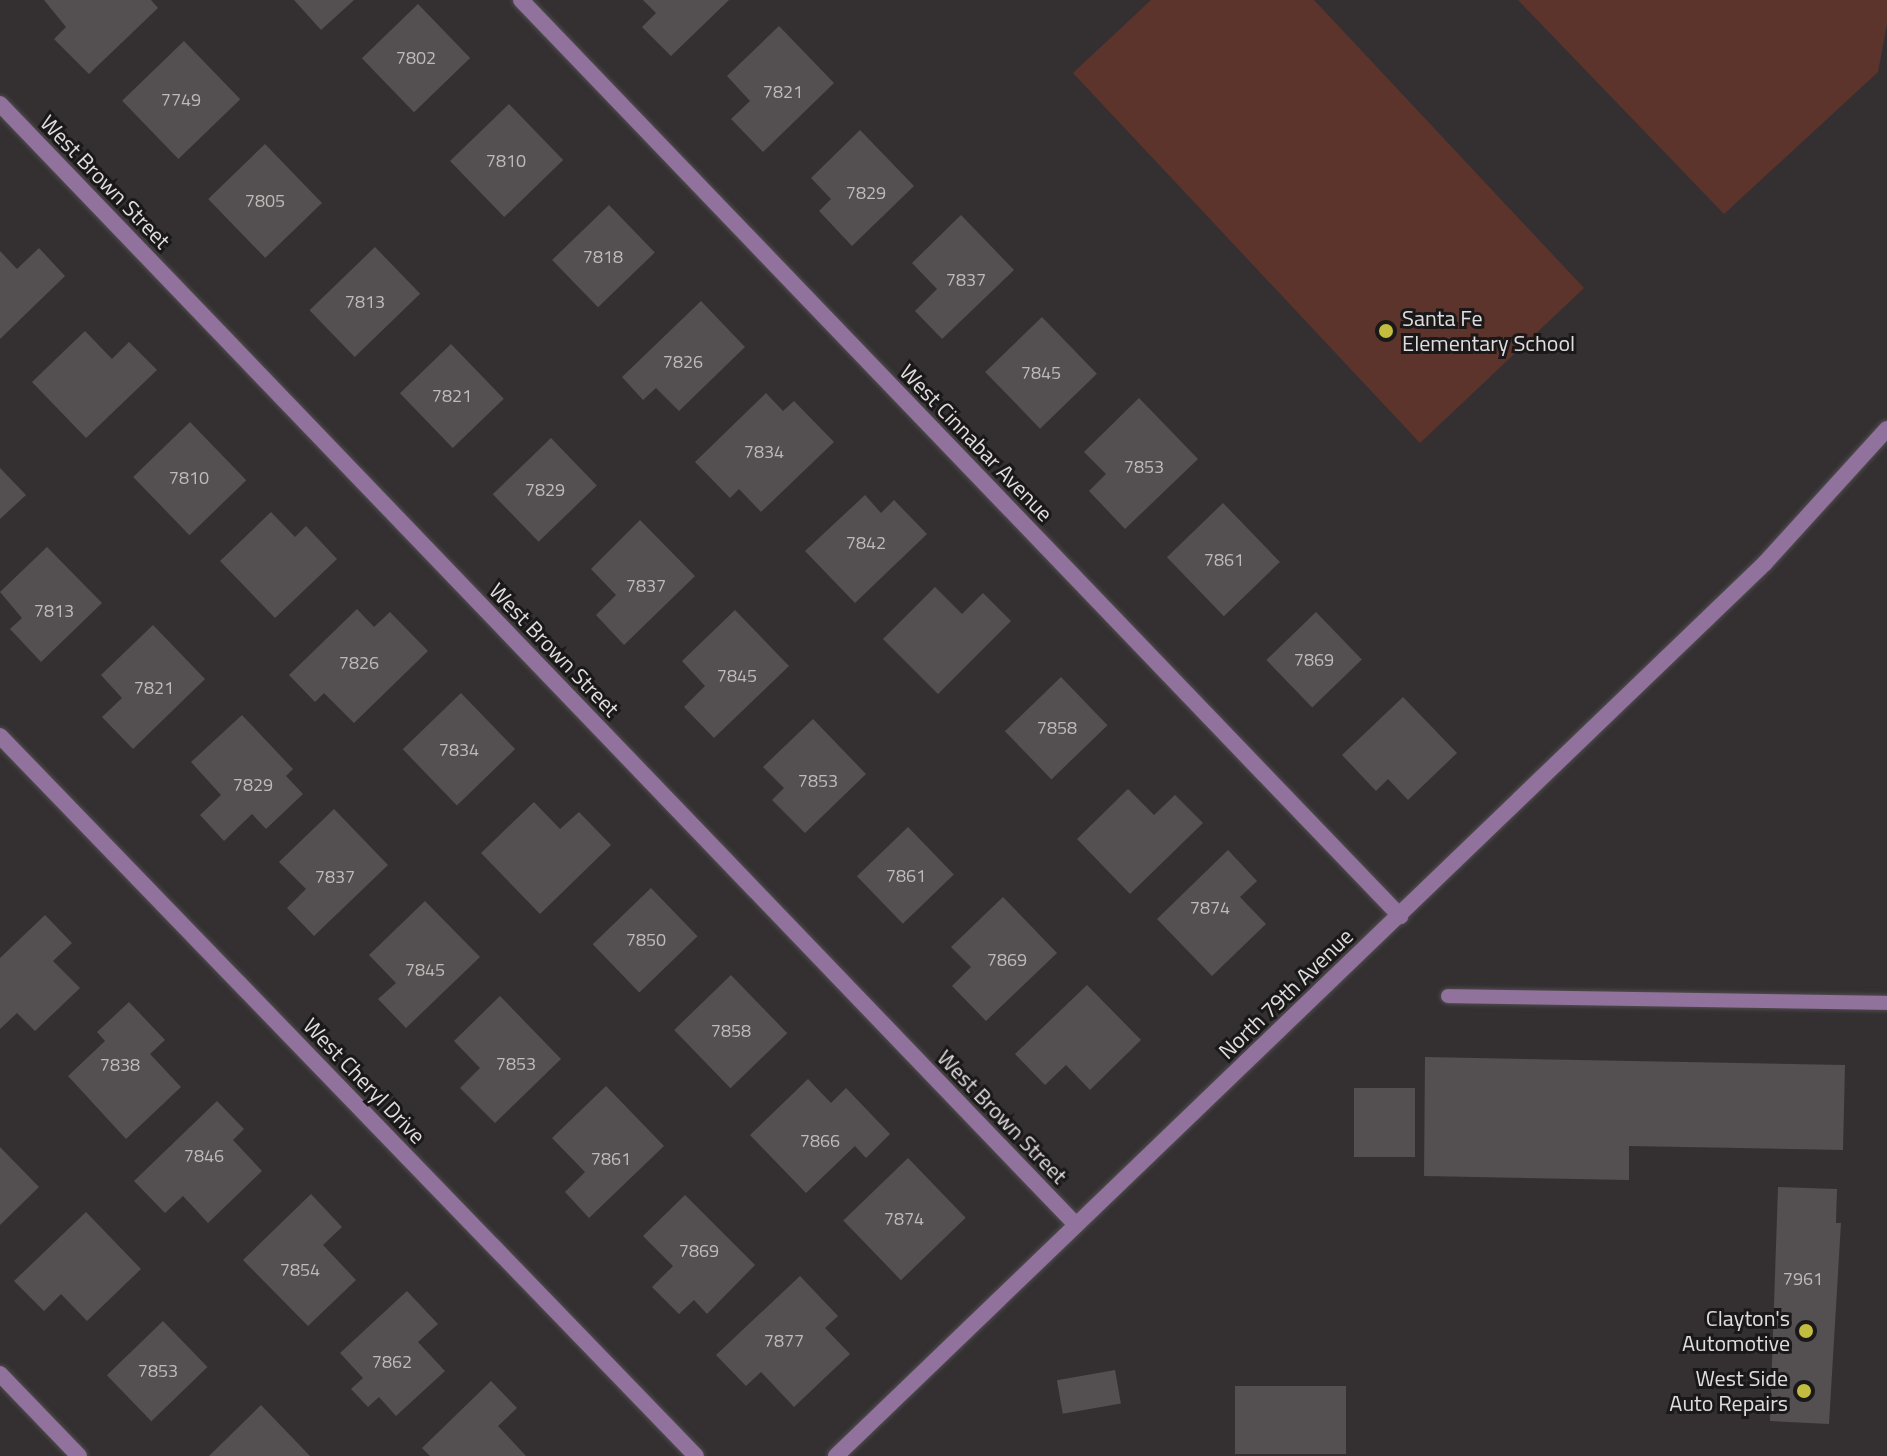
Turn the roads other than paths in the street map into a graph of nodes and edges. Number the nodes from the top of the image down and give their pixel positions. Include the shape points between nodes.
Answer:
1 (521, 0) edge
2 (0, 104) edge
3 (1887, 429) edge
4 (0, 736) edge
5 (1400, 916) junction
6 (1448, 996) dead end
7 (1887, 1003) edge
8 (1076, 1225) junction
9 (0, 1374) edge
10 (79, 1456) edge
11 (696, 1456) edge
12 (836, 1456) edge

1 - 5 street, West Cinnabar Avenue
2 - 8 street, West Brown Street
3 - 5 street, North 79th Avenue via 1765,563
4 - 11 street, West Cheryl Drive
5 - 8 street, North 79th Avenue
6 - 7 lane
8 - 12 street, North 79th Avenue
9 - 10 street

